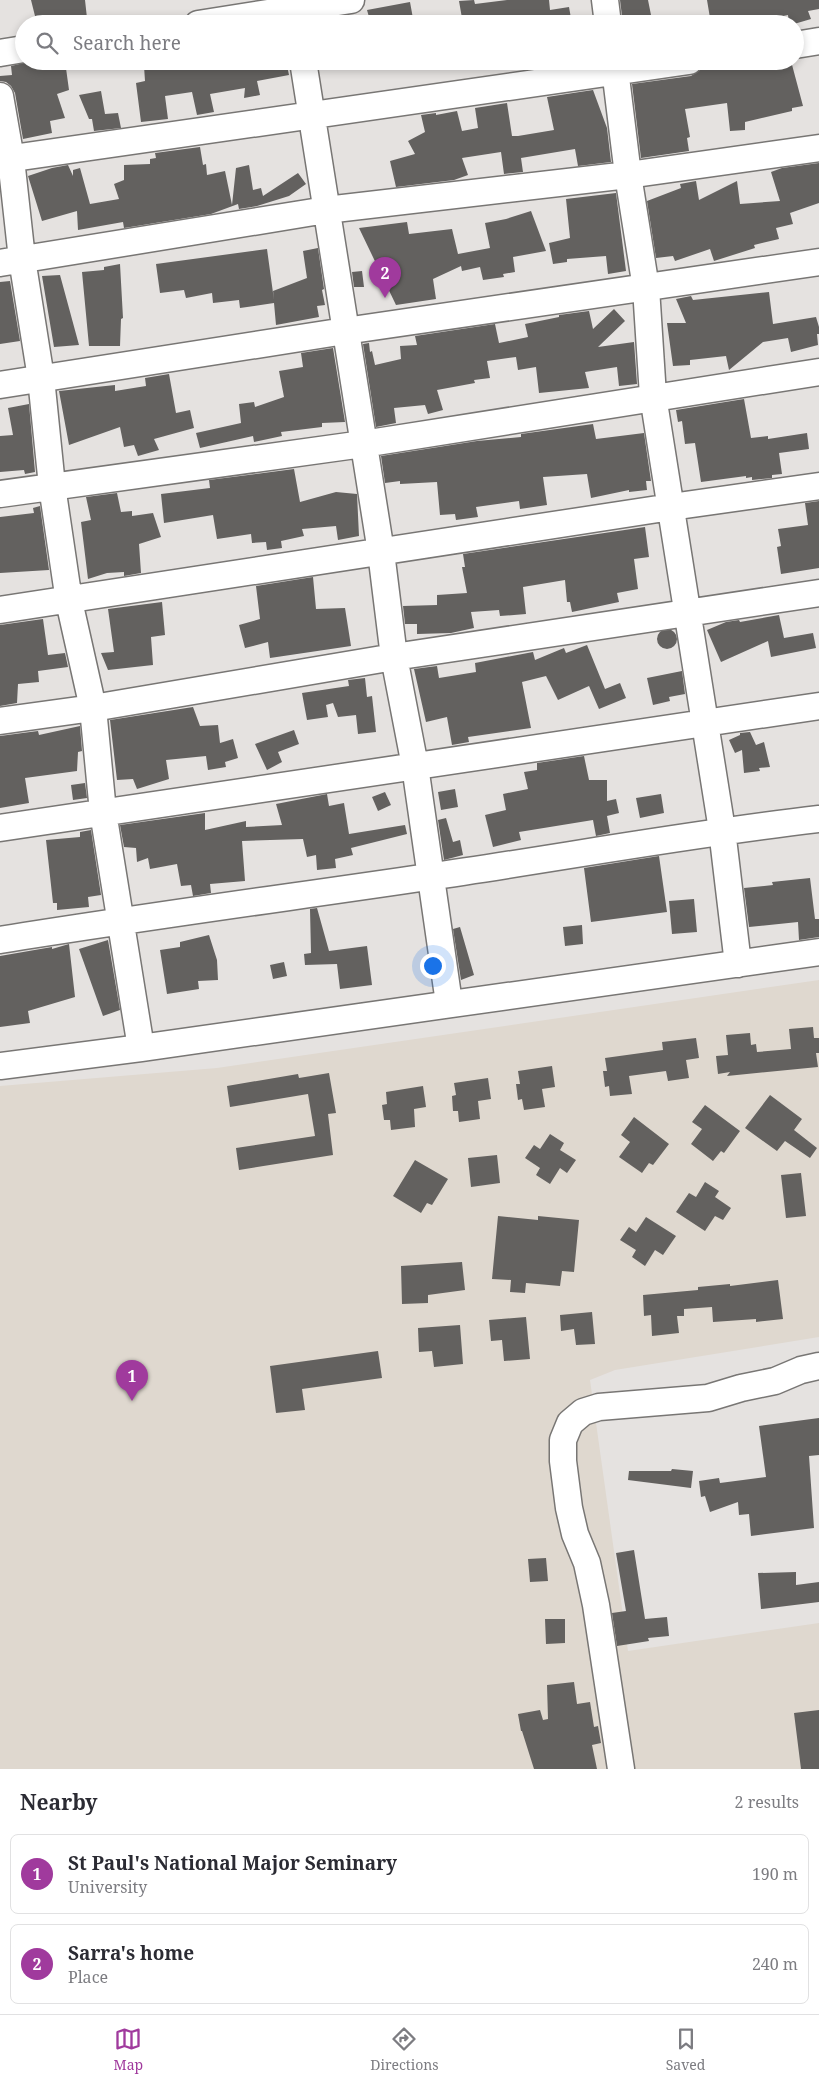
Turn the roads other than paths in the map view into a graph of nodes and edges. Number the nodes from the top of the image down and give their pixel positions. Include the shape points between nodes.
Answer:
1 (351, 0) edge
2 (605, 0) edge
3 (296, 11) edge
4 (266, 15) edge
5 (607, 15) edge
6 (819, 41) edge
7 (804, 44) edge
8 (15, 50) edge
9 (0, 53) edge
10 (304, 70) edge
11 (597, 70) edge
12 (615, 70) edge
13 (0, 96) edge
14 (312, 117) junction
15 (819, 148) edge
16 (6, 159) edge
17 (628, 175) junction
18 (326, 210) junction
19 (11, 261) edge
20 (819, 262) edge
21 (646, 288) junction
22 (345, 331) junction
23 (819, 372) edge
24 (41, 378) junction
25 (0, 385) edge
26 (653, 396) junction
27 (363, 444) junction
28 (52, 486) junction
29 (819, 486) edge
30 (0, 494) edge
31 (671, 507) junction
32 (382, 552) junction
33 (819, 593) edge
34 (68, 601) junction
35 (0, 610) edge
36 (689, 612) junction
37 (394, 657) junction
38 (819, 706) edge
39 (93, 708) junction
40 (0, 721) edge
41 (705, 723) junction
42 (415, 766) junction
43 (103, 812) junction
44 (819, 819) edge
45 (0, 828) edge
46 (722, 830) junction
47 (430, 877) junction
48 (120, 921) junction
49 (0, 940) edge
50 (819, 952) edge
51 (738, 964) junction
52 (449, 1003) junction
53 (141, 1048) junction
54 (0, 1066) edge
55 (819, 1366) edge
56 (621, 1769) edge

1 - 3 street
2 - 5 street
3 - 4 street
6 - 7 street
8 - 9 street
10 - 14 street
11 - 14 street
12 - 17 street
13 - 16 street
14 - 16 street
14 - 18 street
15 - 17 street
16 - 19 street
17 - 18 street
17 - 21 street
18 - 19 street
18 - 22 street
19 - 24 street
20 - 21 street
21 - 22 street
21 - 26 street
22 - 24 street
22 - 27 street
23 - 26 street
24 - 25 street
24 - 28 street
26 - 27 street
26 - 31 street
27 - 28 street
27 - 32 street
28 - 30 street
28 - 34 street
29 - 31 street
31 - 32 street
31 - 36 street
32 - 34 street
32 - 37 street
33 - 36 street
34 - 35 street
34 - 39 street
36 - 37 street
36 - 41 street
37 - 39 street
37 - 42 street
38 - 41 street
39 - 40 street
39 - 43 street
41 - 42 street
41 - 46 street
42 - 43 street
42 - 47 street
43 - 45 street
43 - 48 street
44 - 46 street
46 - 47 street
46 - 51 street
47 - 48 street
47 - 52 street
48 - 49 street
48 - 53 street
50 - 51 street
51 - 52 street
52 - 53 street
53 - 54 street
55 - 56 street via 708,1398 599,1407 583,1412 570,1423 563,1440 562,1461 575,1534 587,1563 596,1605

